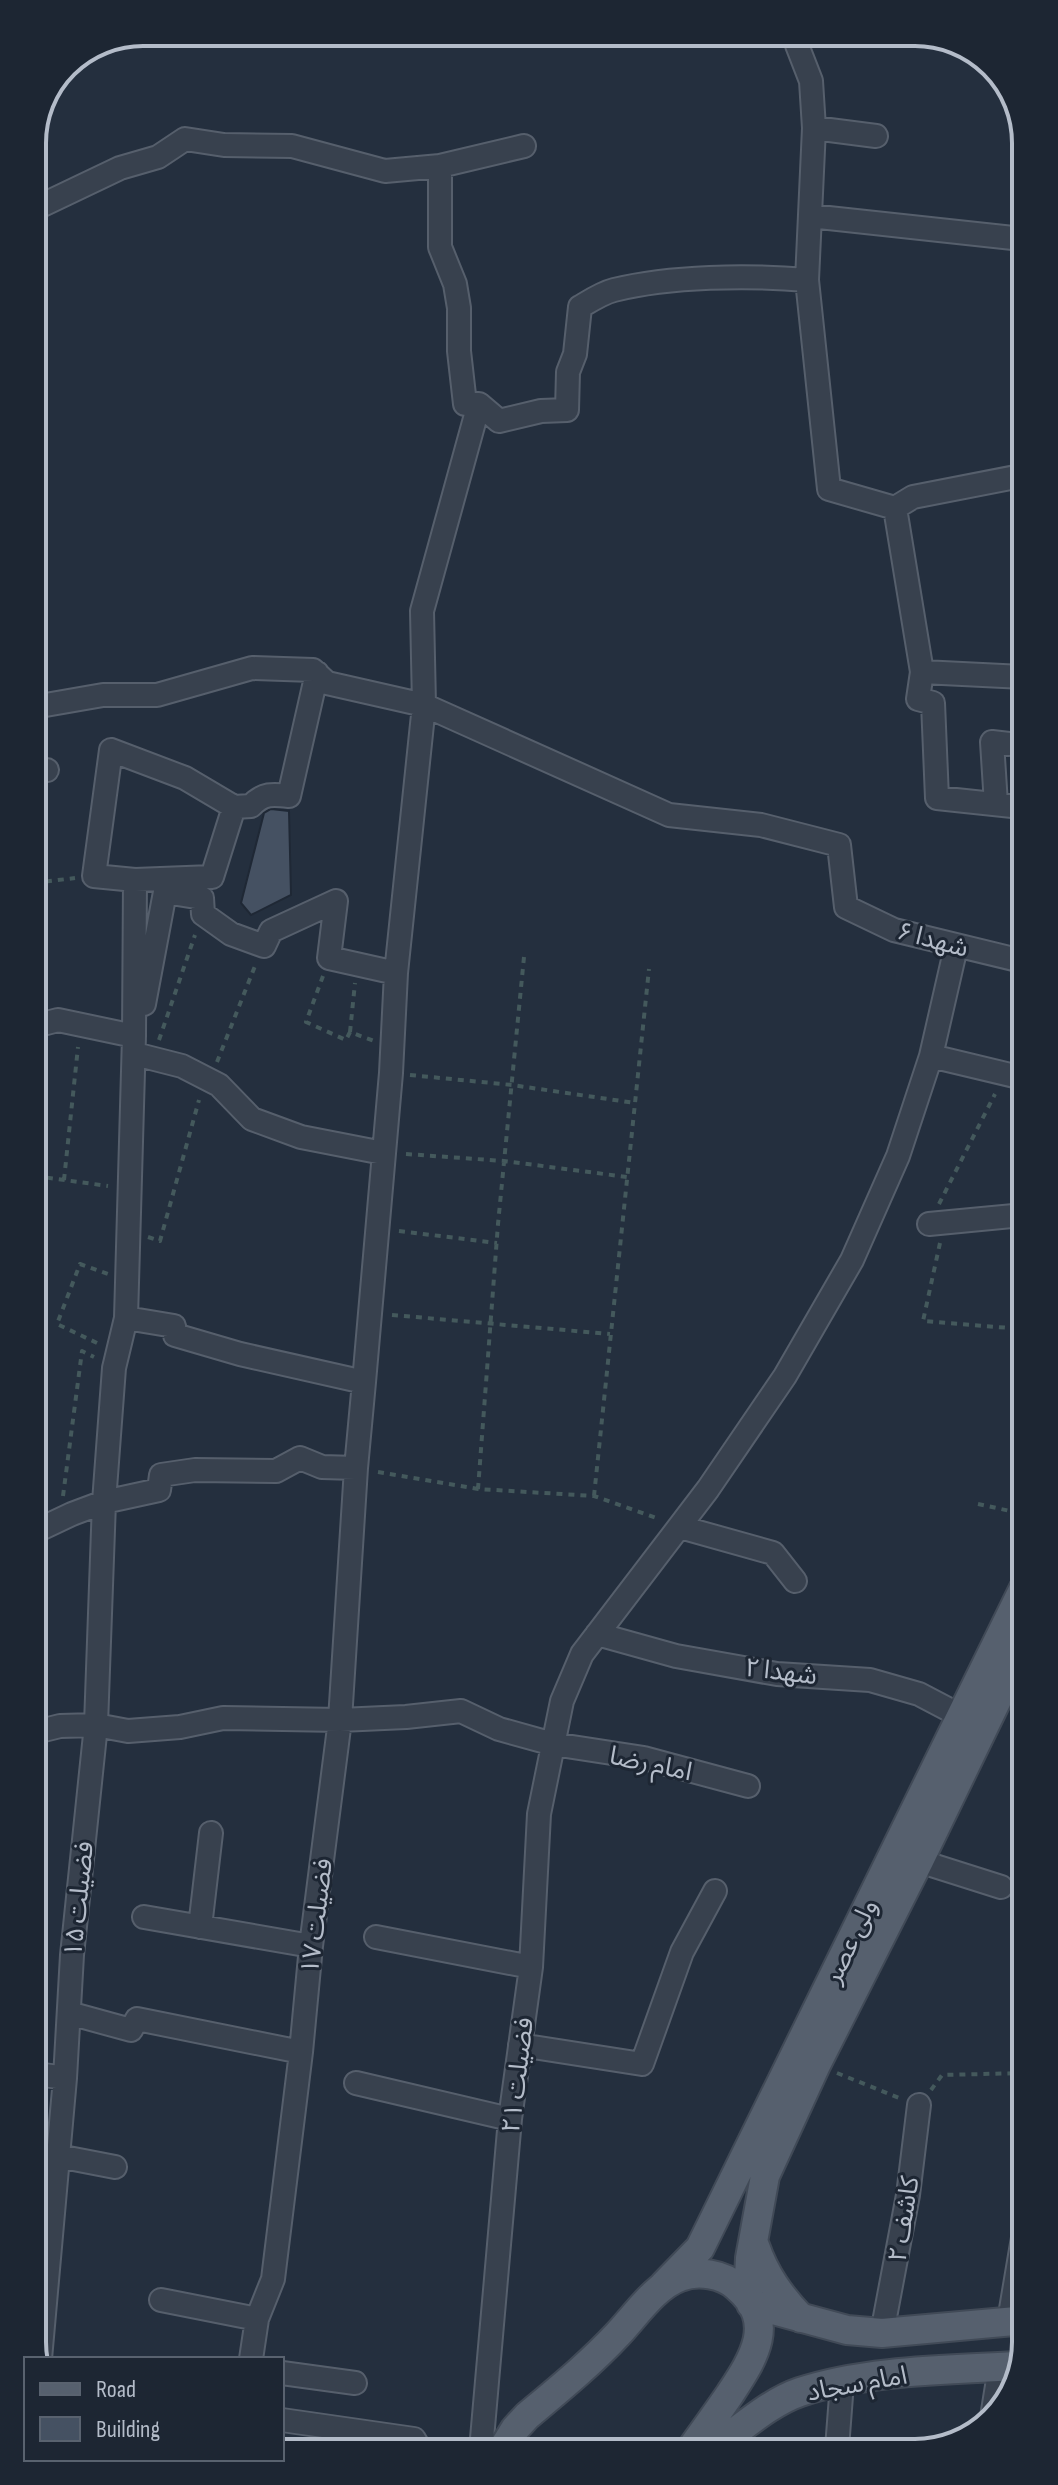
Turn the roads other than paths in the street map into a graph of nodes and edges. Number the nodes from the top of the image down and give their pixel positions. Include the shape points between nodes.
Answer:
1 (797, 46) edge
2 (814, 128) junction
3 (876, 136) dead end
4 (524, 146) dead end
5 (440, 166) junction
6 (46, 203) edge
7 (810, 216) junction
8 (1012, 238) edge
9 (807, 280) junction
10 (479, 404) junction
11 (1012, 478) edge
12 (904, 502) junction
13 (922, 672) junction
14 (317, 673) junction
15 (1012, 676) edge
16 (46, 705) edge
17 (424, 705) junction
18 (1009, 744) dead end
19 (996, 804) junction
20 (1012, 806) edge
21 (234, 807) junction
22 (135, 880) junction
23 (956, 947) junction
24 (1012, 959) edge
25 (396, 973) junction
26 (46, 1023) edge
27 (139, 1053) junction
28 (931, 1056) junction
29 (1012, 1076) edge
30 (383, 1153) junction
31 (1012, 1216) edge
32 (937, 1223) road end
33 (126, 1318) junction
34 (364, 1382) junction
35 (356, 1468) junction
36 (104, 1502) junction
37 (46, 1526) edge
38 (680, 1527) junction
39 (795, 1581) dead end
40 (1012, 1619) edge
41 (597, 1634) junction
42 (1012, 1662) edge
43 (340, 1720) junction
44 (972, 1721) junction
45 (96, 1725) junction
46 (46, 1730) edge
47 (553, 1744) junction
48 (748, 1786) dead end
49 (211, 1833) dead end
50 (919, 1861) junction
51 (1001, 1887) dead end
52 (715, 1891) dead end
53 (144, 1917) dead end
54 (200, 1927) junction
55 (376, 1937) dead end
56 (311, 1946) junction
57 (531, 1967) junction
58 (69, 2013) junction
59 (520, 2045) junction
60 (301, 2052) junction
61 (46, 2075) edge
62 (65, 2078) junction
63 (356, 2083) dead end
64 (919, 2105) dead end
65 (510, 2119) junction
66 (58, 2156) junction
67 (115, 2167) dead end
68 (753, 2243) junction
69 (664, 2285) junction
70 (46, 2291) edge
71 (161, 2300) dead end
72 (750, 2301) junction
73 (257, 2319) junction
74 (801, 2319) junction
75 (1012, 2322) edge
76 (882, 2333) junction
77 (251, 2357) edge
78 (1009, 2366) edge
79 (284, 2373) edge
80 (355, 2383) dead end
81 (842, 2383) junction
82 (284, 2420) edge
83 (414, 2439) edge
84 (494, 2439) edge
85 (504, 2439) edge
86 (698, 2439) edge
87 (726, 2439) edge
88 (838, 2439) edge

1 - 2 street via 811,81
2 - 3 street
2 - 7 street
4 - 5 street
5 - 6 street via 385,171 292,146 185,139 158,157 120,168
5 - 10 street via 440,247 459,308 465,404
7 - 8 street
7 - 9 street
9 - 10 street via 755,275 611,291 580,307 567,410 499,421
9 - 12 street via 829,489
10 - 17 street, فضیلت ۱۷ via 422,611
11 - 12 street
12 - 13 street
13 - 15 street
13 - 19 street via 918,699 933,703 937,798
14 - 16 street via 252,668 157,695 103,695
14 - 17 street via 327,683
14 - 21 street via 289,796 268,794 251,806
17 - 23 street, شهدا ۶ via 669,815 761,825 839,845 846,907 894,930
17 - 25 street, فضیلت ۱۷
18 - 19 street via 992,742
19 - 20 street
21 - 22 street via 212,877
21 - 22 street via 185,778 111,750 94,876
22 - 27 street
23 - 24 street, شهدا ۶
23 - 28 street, فضیلت ۲۱
25 - 27 street via 329,958 336,901 271,931 264,946 231,934 203,914 202,898 165,892
25 - 30 street, فضیلت ۱۷
26 - 27 street via 81,1024
27 - 30 street via 219,1085 252,1119 301,1137
27 - 33 street, فضیلت ۱۵
28 - 29 street
28 - 38 street, فضیلت ۲۱ via 898,1156 852,1260 785,1376
30 - 34 street, فضیلت ۱۷
31 - 32 street
33 - 34 street via 174,1326 175,1335 240,1354
33 - 36 street, فضیلت ۱۵ via 116,1360
34 - 35 street, فضیلت ۱۷
35 - 36 street via 322,1467 300,1458 276,1471 195,1470 161,1475 159,1490
35 - 43 street, فضیلت ۱۷
36 - 37 street
36 - 45 street, فضیلت ۱۵
38 - 39 street via 773,1553
38 - 41 street, فضیلت ۲۱
40 - 44 main road, ولی عصر
41 - 44 street, شهدا ۲ via 676,1656 777,1674 870,1680 919,1694
41 - 47 street, فضیلت ۲۱ via 582,1654 562,1701
42 - 44 main road, ولی عصر
43 - 45 street, امام رضا via 223,1718 128,1731
43 - 47 street, امام رضا via 461,1711 499,1729
43 - 56 street, فضیلت ۱۷
44 - 50 main road, ولی عصر
44 - 69 main road, ولی عصر via 700,2248
45 - 46 street, امام رضا
45 - 58 street, فضیلت ۱۵
47 - 48 street, امام رضا via 644,1758
47 - 57 street, فضیلت ۲۱ via 539,1814
49 - 54 street
50 - 51 street
50 - 68 main road, ولی عصر via 765,2176
52 - 59 street via 682,1952 642,2064
53 - 54 street
54 - 56 street
55 - 57 street
56 - 60 street, فضیلت ۱۷
57 - 59 street, فضیلت ۲۱
58 - 60 street via 131,2030 137,2019
58 - 62 street, فضیلت ۱۵
59 - 65 street, فضیلت ۲۱
60 - 73 street, فضیلت ۱۷ via 273,2279
61 - 62 street
62 - 66 street, فضیلت ۱۵
63 - 65 street
64 - 76 street, کاشف ۲
65 - 84 street, فضیلت ۲۱
66 - 67 street
66 - 70 street, فضیلت ۱۵
68 - 72 main road, ولی عصر
68 - 74 main road via 763,2270
69 - 72 main road, امام سجاد via 681,2276 709,2274 735,2284
69 - 85 main road, ولی عصر via 617,2336
71 - 73 street
72 - 74 main road, امام سجاد
72 - 86 main road, ولی عصر via 760,2333 756,2352
73 - 77 street, فضیلت ۱۷
74 - 76 main road, امام سجاد
75 - 76 main road, امام سجاد
78 - 81 main road, امام سجاد via 895,2373
79 - 80 street
81 - 87 main road, امام سجاد via 798,2393
81 - 88 street
82 - 83 street

